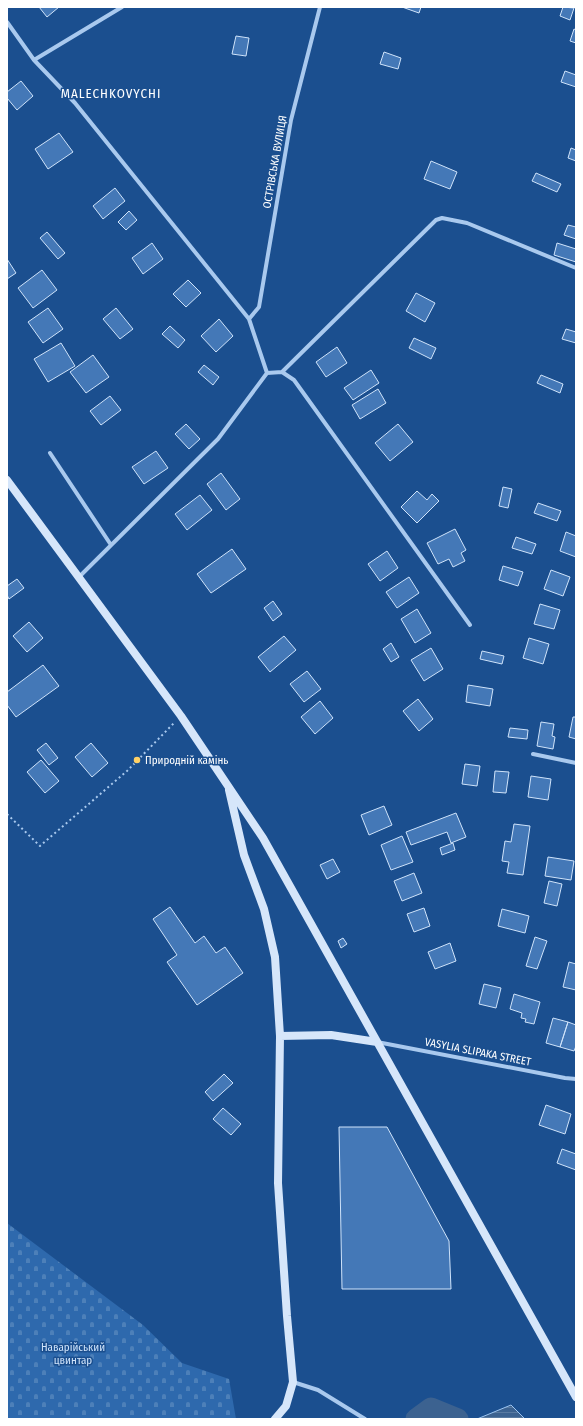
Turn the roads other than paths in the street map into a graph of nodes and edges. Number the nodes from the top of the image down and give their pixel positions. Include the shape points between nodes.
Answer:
1 (122, 7) edge
2 (320, 7) edge
3 (7, 22) edge
4 (34, 60) junction
5 (576, 268) edge
6 (249, 319) junction
7 (267, 372) junction
8 (282, 372) junction
9 (50, 453) dead end
10 (7, 480) edge
11 (111, 545) junction
12 (79, 577) junction
13 (470, 625) dead end
14 (533, 754) dead end
15 (576, 763) edge
16 (227, 783) junction
17 (280, 1036) junction
18 (377, 1042) junction
19 (576, 1079) edge
20 (293, 1382) junction
21 (576, 1396) edge
22 (275, 1419) edge
23 (365, 1419) edge

1 - 4 street
2 - 6 street, ОСТРІВСЬКА ВУЛИЦЯ via 291,120 259,307
3 - 4 street
4 - 6 street via 75,102
5 - 8 street via 467,223 442,218 436,220
6 - 7 street
7 - 8 street
7 - 11 street via 218,439
8 - 13 street via 294,380
9 - 11 street
10 - 12 main road
11 - 12 street
12 - 16 main road
14 - 15 street
16 - 17 main road via 244,855 264,909 275,956
16 - 18 main road via 263,838
17 - 18 main road via 331,1035
17 - 20 main road via 278,1183 286,1316
18 - 19 street, VASYLIA SLIPAKA STREET
18 - 21 main road
20 - 22 main road via 286,1406
20 - 23 street via 318,1390

